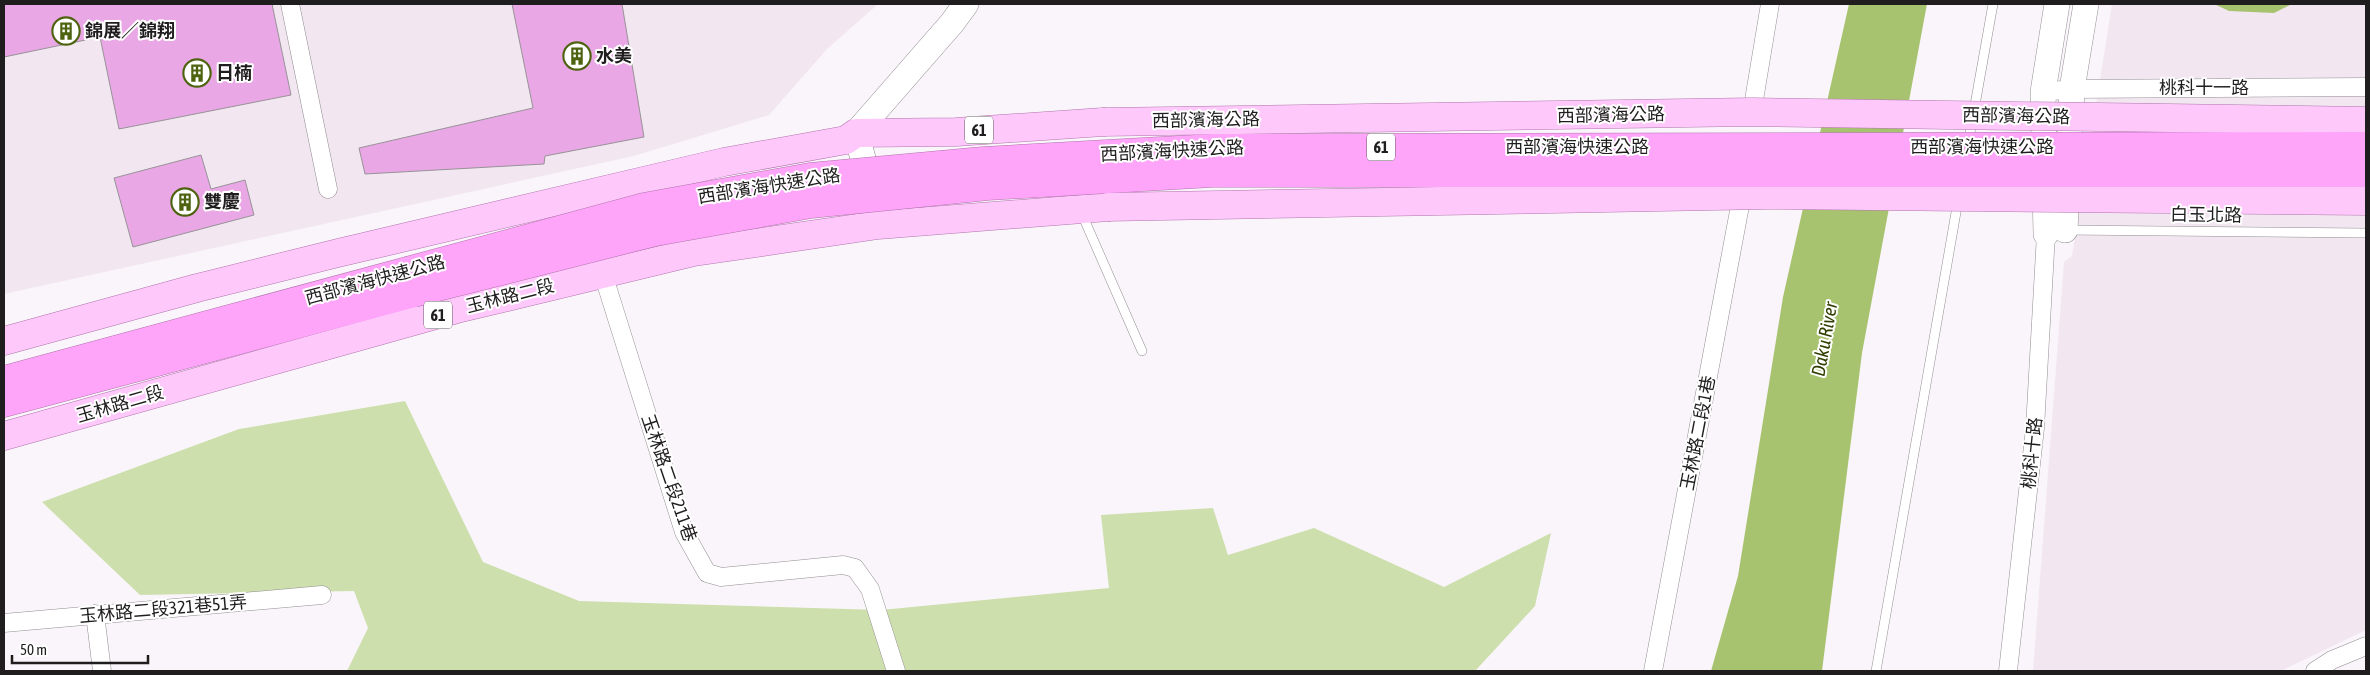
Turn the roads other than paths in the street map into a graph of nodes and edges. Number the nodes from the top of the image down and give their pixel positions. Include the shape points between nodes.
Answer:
1 (290, 4) edge
2 (966, 4) edge
3 (1770, 4) edge
4 (1993, 4) edge
5 (2057, 4) edge
6 (2086, 4) edge
7 (2366, 87) edge
8 (2072, 89) junction
9 (2043, 92) junction
10 (1752, 112) junction
11 (2366, 121) edge
12 (856, 133) junction
13 (2366, 146) edge
14 (1966, 158) dead end
15 (1964, 168) dead end
16 (1046, 170) dead end
17 (2366, 173) edge
18 (328, 189) dead end
19 (1742, 195) junction
20 (2366, 201) edge
21 (1048, 204) junction
22 (1080, 210) junction
23 (878, 225) junction
24 (2055, 232) junction
25 (2366, 233) edge
26 (604, 274) junction
27 (411, 282) junction
28 (4, 340) edge
29 (1142, 351) dead end
30 (4, 380) edge
31 (4, 403) edge
32 (4, 436) edge
33 (322, 595) dead end
34 (95, 614) junction
35 (4, 623) edge
36 (2366, 646) edge
37 (102, 671) edge
38 (896, 671) edge
39 (1653, 671) edge
40 (1876, 671) edge
41 (2008, 671) edge
42 (2314, 671) edge

1 - 18 street
2 - 12 street
3 - 10 street
4 - 14 lane
5 - 9 street
6 - 8 street
7 - 8 street, 桃科十一路
8 - 9 street, 桃科十一路
8 - 24 street
9 - 24 street
10 - 11 main road, 西部濱海公路 / 61, bridge
10 - 12 main road, 西部濱海公路 / 61, bridge via 1102,122 956,132
12 - 23 street via 874,182
12 - 28 main road, 61 via 846,140 724,162 319,258
13 - 27 highway, 西部濱海快速公路 / 61, bridge via 1214,148 983,161 810,177 644,207
15 - 40 lane
16 - 21 lane
17 - 27 highway, 西部濱海快速公路 / 61, bridge via 1212,173 998,185 811,204
19 - 20 main road, 61, bridge
19 - 22 main road, 61, bridge
19 - 39 street, 玉林路二段1巷
21 - 22 main road, 61
21 - 23 main road, 61
22 - 29 lane
23 - 26 main road, 玉林路二段 / 61 via 694,252
24 - 25 lane, 白玉北路
24 - 41 street, 桃科十路
26 - 32 main road, 玉林路二段 / 61 via 457,309
26 - 38 street, 玉林路二段211巷 via 684,532 707,573 721,577 843,565 854,568 870,589
27 - 30 highway, 西部濱海快速公路 / 61
27 - 31 highway, 西部濱海快速公路 / 61
33 - 34 street, 玉林路二段321巷51弄
34 - 35 street, 玉林路二段321巷51弄
34 - 37 street
36 - 42 street

